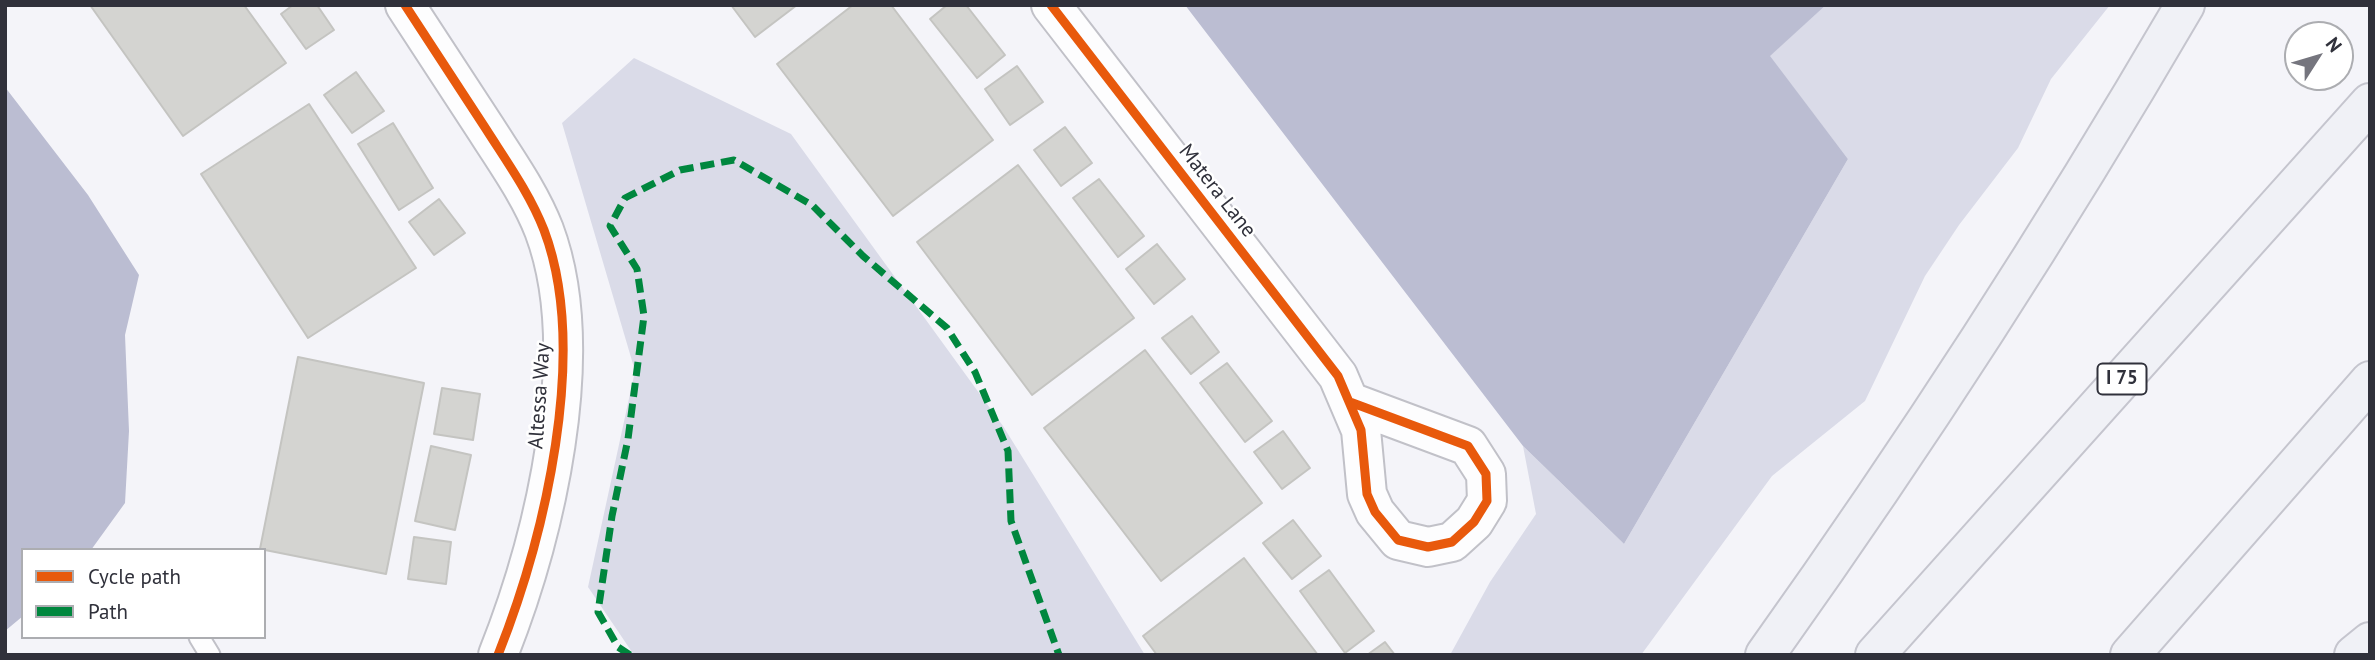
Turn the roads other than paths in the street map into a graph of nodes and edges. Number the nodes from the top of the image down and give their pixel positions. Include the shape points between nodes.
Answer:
1 (405, 5) edge
2 (1051, 5) edge
3 (2185, 5) edge
4 (2370, 103) edge
5 (2370, 381) edge
6 (1350, 402) dead end
7 (200, 639) edge
8 (2370, 642) edge
9 (210, 655) edge
10 (498, 655) edge
11 (1765, 655) edge
12 (1875, 655) edge
13 (2130, 655) edge
14 (2354, 655) edge

1 - 10 street, Altessa Way via 522,183 545,232 558,294 564,355 552,464 537,542
2 - 6 street, Matera Lane via 1338,376
3 - 11 highway via 1979,341
4 - 12 highway, I 75
5 - 13 highway
7 - 9 lane
8 - 14 highway

